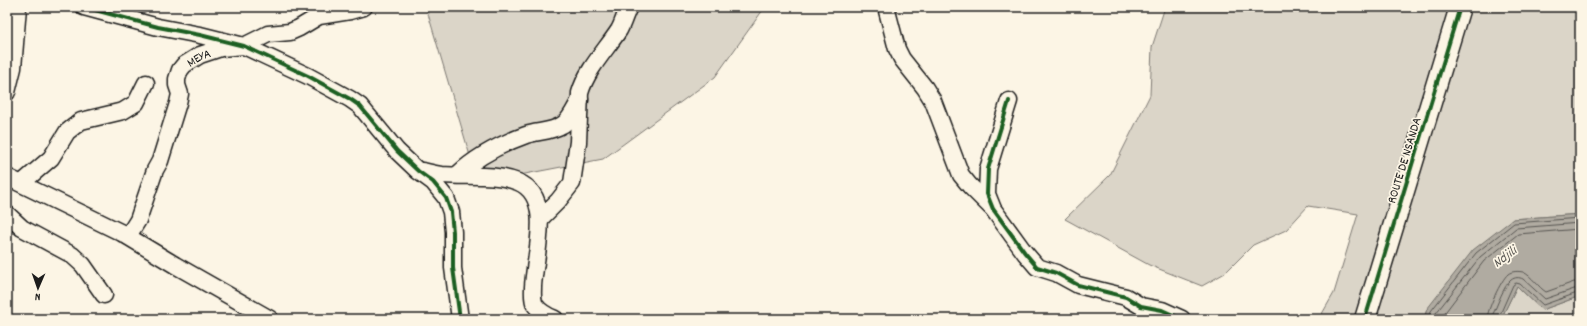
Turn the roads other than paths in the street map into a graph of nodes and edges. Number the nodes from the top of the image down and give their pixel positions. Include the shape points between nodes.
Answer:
1 (18, 7) edge
2 (84, 7) edge
3 (364, 7) edge
4 (629, 7) edge
5 (886, 7) edge
6 (1460, 7) edge
7 (12, 23) edge
8 (244, 46) junction
9 (146, 83) dead end
10 (7, 92) edge
11 (580, 100) junction
12 (1009, 101) dead end
13 (418, 171) junction
14 (457, 175) junction
15 (7, 177) edge
16 (22, 184) junction
17 (993, 209) junction
18 (7, 214) edge
19 (540, 219) junction
20 (128, 236) junction
21 (104, 295) dead end
22 (270, 319) edge
23 (460, 319) edge
24 (555, 319) edge
25 (1182, 319) edge
26 (1365, 319) edge

1 - 7 street
2 - 8 street via 158,28
3 - 8 street, MEYA via 319,16 290,32 268,34
4 - 11 street via 620,28 582,86
5 - 17 street via 897,49 933,101 961,175
6 - 26 street, ROUTE DE NSANDA
7 - 10 street via 13,68
8 - 13 street via 350,99 366,112 397,151
8 - 20 street, MEYA via 221,48 200,55 180,70 177,85 180,94 160,161 138,220
9 - 16 street via 136,103 123,111 81,121 67,132 51,158
11 - 14 street via 562,125 505,144 470,163
11 - 19 street via 578,142 572,183
12 - 17 street via 988,169 987,194
13 - 14 street
13 - 23 street via 433,182 446,198 451,212 453,268
14 - 19 street via 503,178 520,183 534,194 538,202
15 - 16 street
16 - 20 street
17 - 25 street via 1037,267 1078,284 1126,297 1142,306 1162,310
18 - 21 street via 22,228 72,255 83,265
19 - 24 street via 533,298 545,315
20 - 22 street

